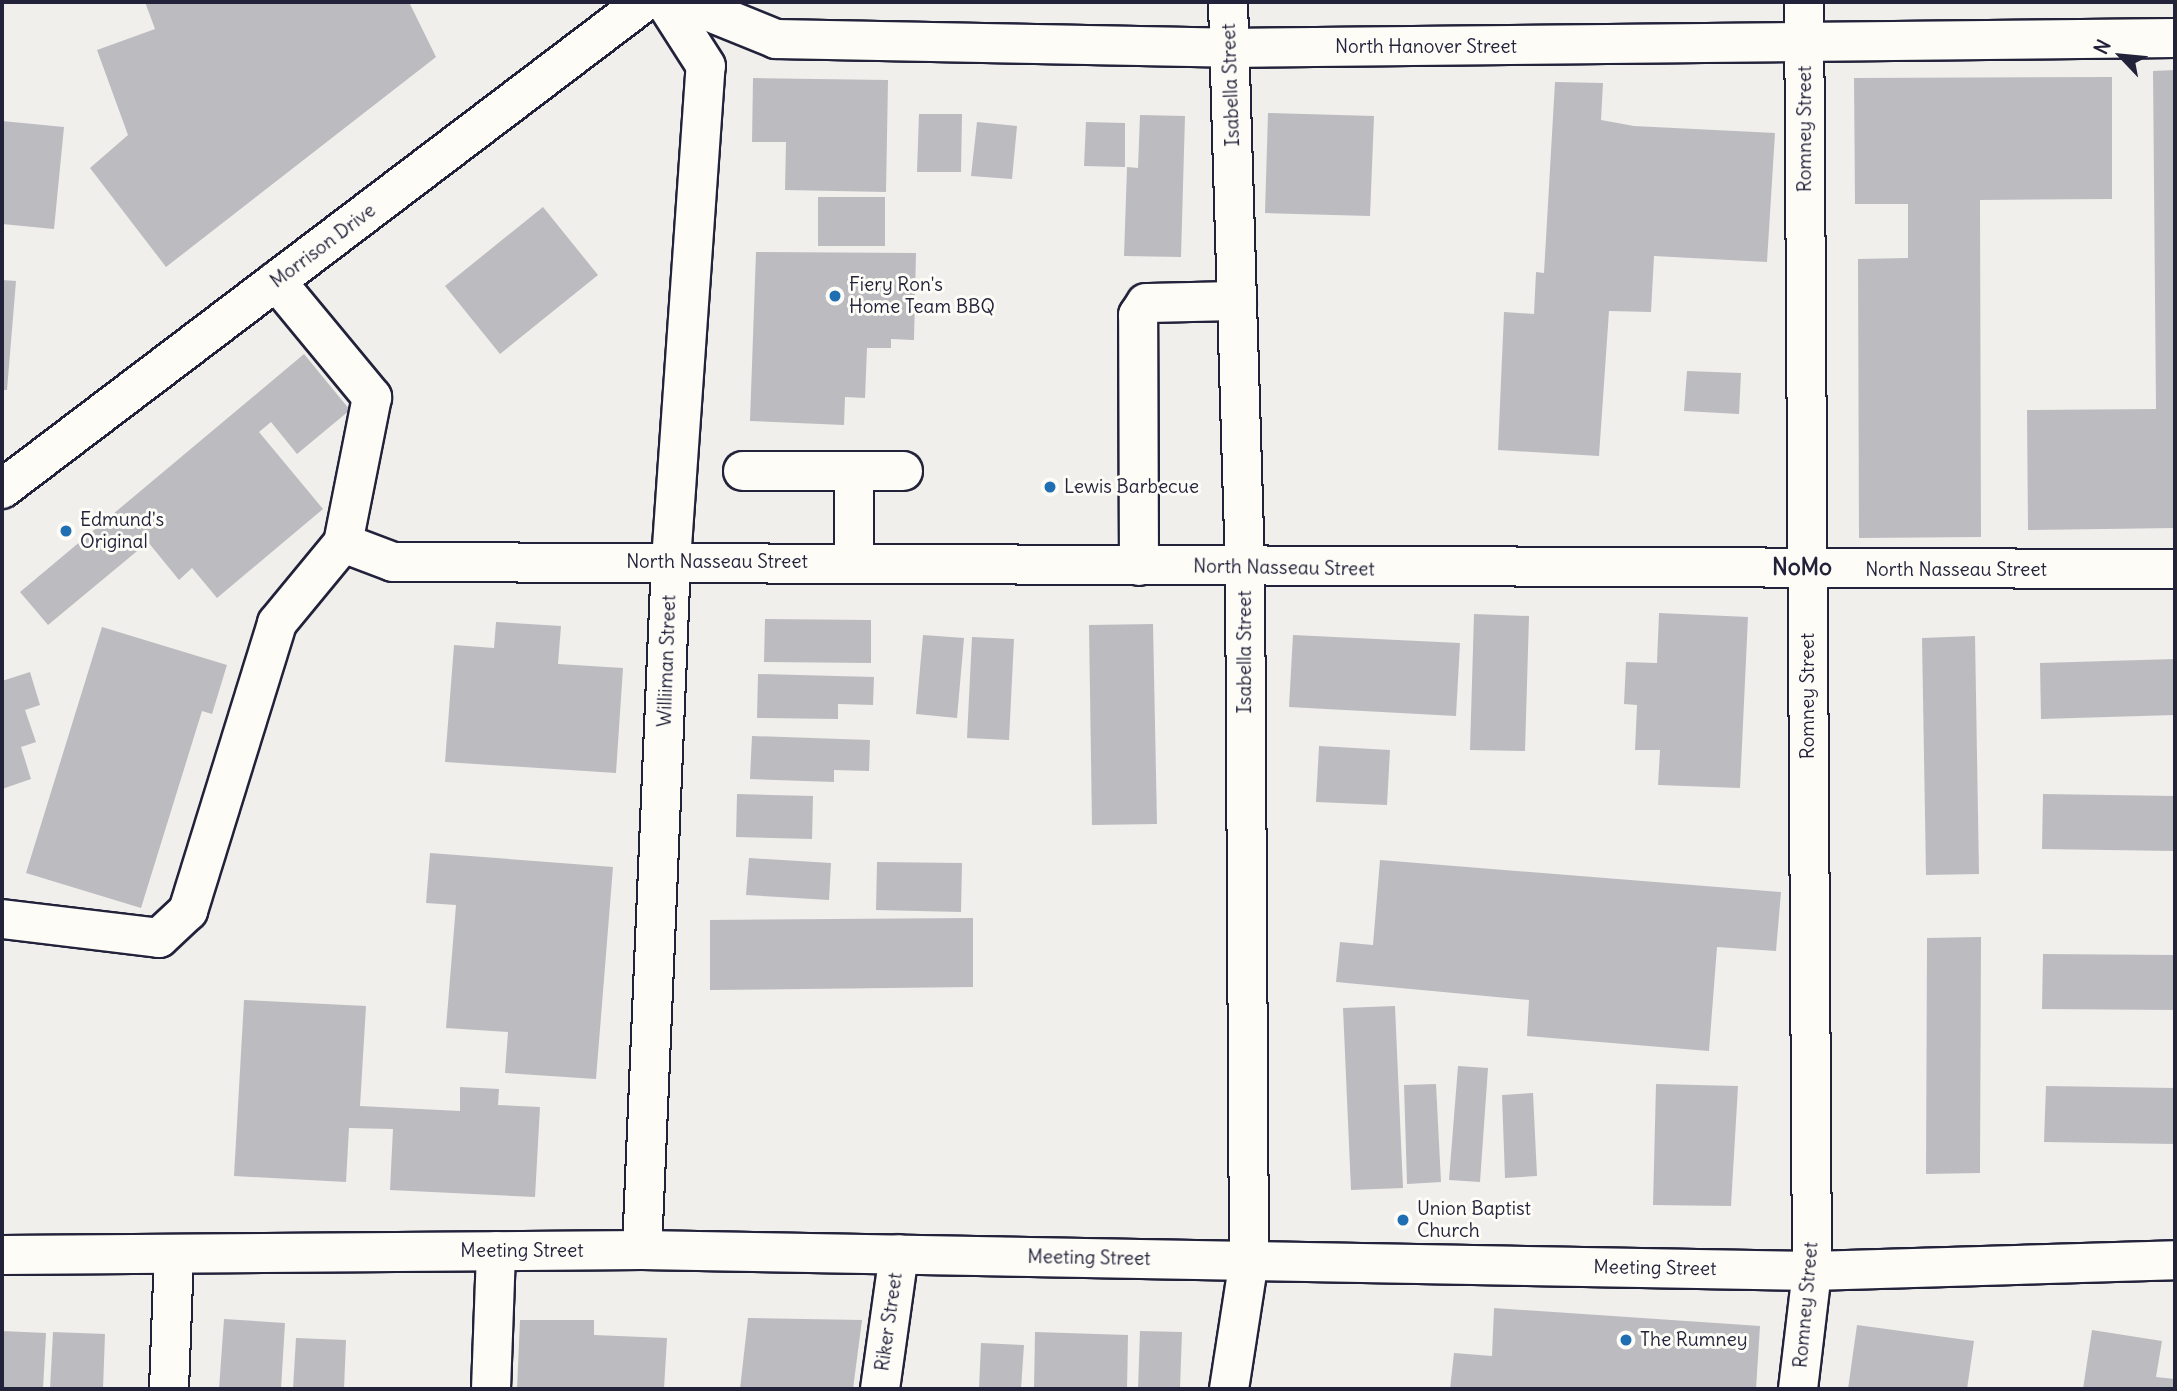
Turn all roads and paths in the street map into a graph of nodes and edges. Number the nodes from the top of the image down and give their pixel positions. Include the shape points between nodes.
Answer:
1 (643, 2) edge
2 (665, 2) edge
3 (685, 2) edge
4 (1228, 2) edge
5 (1804, 2) edge
6 (2175, 38) edge
7 (1804, 44) junction
8 (1230, 48) junction
9 (276, 281) junction
10 (1237, 301) junction
11 (743, 471) dead end
12 (854, 471) junction
13 (903, 471) dead end
14 (2, 489) edge
15 (342, 543) junction
16 (671, 561) junction
17 (854, 563) junction
18 (1139, 566) junction
19 (1245, 567) junction
20 (2175, 569) edge
21 (1807, 571) junction
22 (2, 919) edge
23 (642, 1250) junction
24 (496, 1251) junction
25 (174, 1254) junction
26 (899, 1254) junction
27 (2, 1255) edge
28 (2175, 1260) edge
29 (1249, 1261) junction
30 (1812, 1271) junction
31 (169, 1389) edge
32 (491, 1389) edge
33 (880, 1389) edge
34 (1229, 1389) edge
35 (1798, 1389) edge

1 - 9 street, Morrison Drive
2 - 16 street, Williiman Street via 706,66
3 - 8 street, North Hanover Street via 776,39
4 - 8 street, Isabella Street
5 - 7 street, Romney Street
6 - 7 street, North Hanover Street
7 - 8 street, North Hanover Street
7 - 21 street, Romney Street
8 - 10 street, Isabella Street
9 - 14 street, Morrison Drive
9 - 15 street via 372,397
10 - 18 street via 1146,303 1138,315
10 - 19 street, Isabella Street
11 - 12 street
12 - 13 street
12 - 17 street
15 - 16 street, North Nasseau Street via 393,562
15 - 22 street via 277,623 188,911 159,938
16 - 17 street, North Nasseau Street
16 - 23 street, Williiman Street
17 - 18 street, North Nasseau Street
18 - 19 street, North Nasseau Street
19 - 21 street, North Nasseau Street
19 - 29 street, Isabella Street
20 - 21 street, North Nasseau Street
21 - 30 street, Romney Street
23 - 24 street, Meeting Street
23 - 26 street, Meeting Street
24 - 25 street, Meeting Street
24 - 32 street
25 - 27 street, Meeting Street
25 - 31 street
26 - 29 street, Meeting Street
26 - 33 street, Riker Street
28 - 30 street, Meeting Street
29 - 30 street, Meeting Street
29 - 34 street, Isabella Street
30 - 35 street, Romney Street

